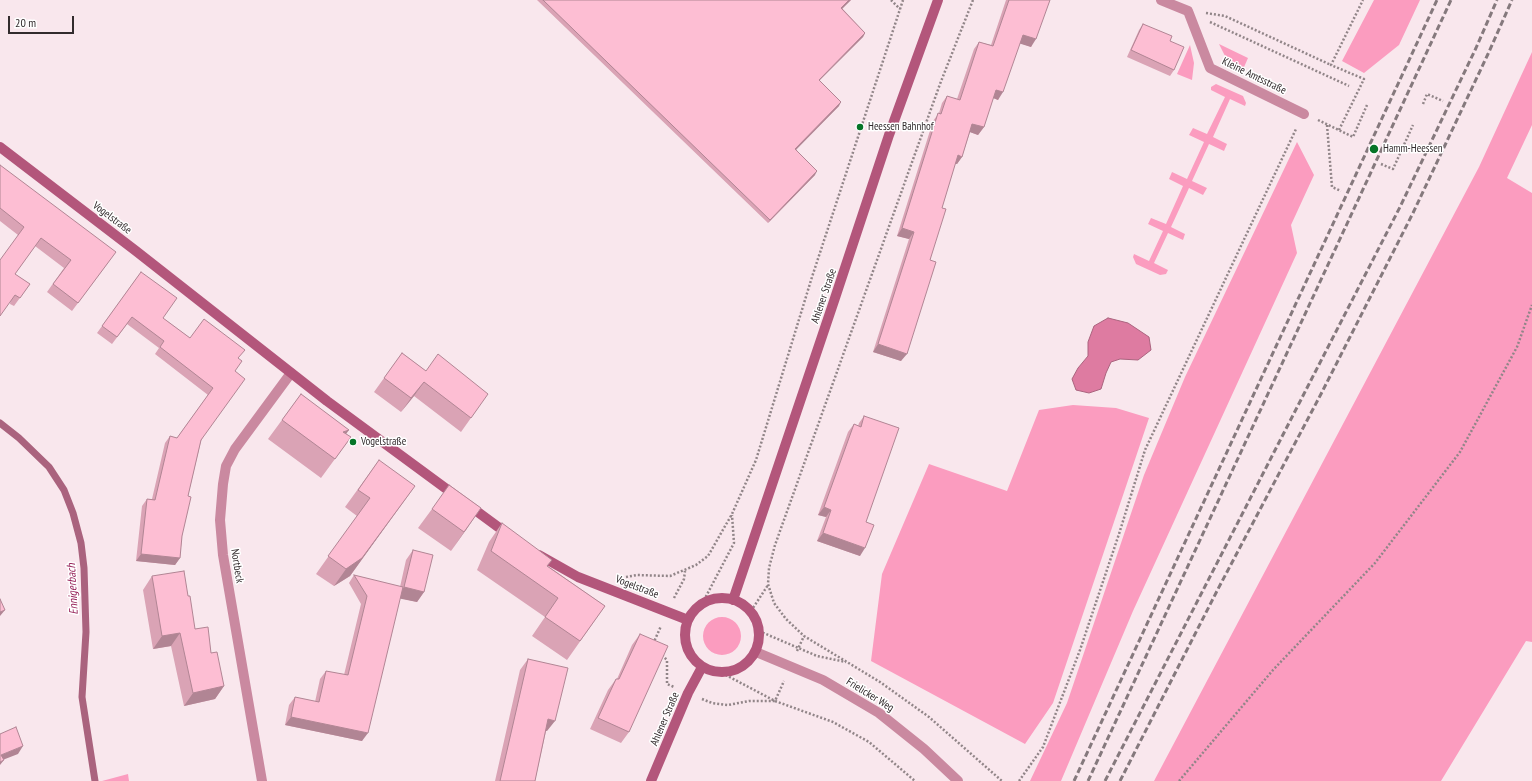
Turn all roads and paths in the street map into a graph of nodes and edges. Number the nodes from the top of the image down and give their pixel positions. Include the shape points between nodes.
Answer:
1 (891, 0) edge
2 (903, 0) edge
3 (938, 0) edge
4 (973, 0) edge
5 (1161, 0) edge
6 (1363, 0) edge
7 (900, 9) junction
8 (1188, 11) junction
9 (1331, 65) junction
10 (1349, 86) dead end
11 (1443, 101) dead end
12 (1423, 104) dead end
13 (1367, 105) dead end
14 (1304, 114) junction
15 (1327, 124) junction
16 (1413, 125) dead end
17 (1339, 130) junction
18 (0, 147) edge
19 (1381, 164) dead end
20 (1341, 191) dead end
21 (1532, 306) edge
22 (291, 373) junction
23 (732, 514) junction
24 (518, 541) edge
25 (530, 549) edge
26 (768, 584) junction
27 (599, 585) junction
28 (733, 600) junction
29 (702, 604) junction
30 (751, 611) junction
31 (688, 620) junction
32 (759, 631) junction
33 (756, 652) junction
34 (848, 662) junction
35 (702, 666) junction
36 (722, 673) junction
37 (262, 781) edge
38 (652, 781) edge
39 (915, 781) edge
40 (958, 781) edge
41 (1002, 781) edge
42 (1019, 781) edge
43 (1179, 781) edge

1 - 7 path
2 - 7 path
3 - 28 main road, Ahlener Straße via 889,135
4 - 26 path via 940,84 775,546
5 - 8 street
6 - 9 path
7 - 23 path via 812,277 756,460
8 - 9 path via 1225,16
8 - 10 path
8 - 14 street, Kleine Amtsstraße via 1210,68
9 - 17 path via 1364,79
11 - 12 path via 1427,94
13 - 17 path via 1353,137
14 - 15 path
14 - 42 path via 1145,450 1080,650 1043,747
15 - 17 path
15 - 20 path via 1332,187
16 - 19 path via 1393,169
18 - 22 main road, Vogelstraße
21 - 43 path via 1517,346 1460,452 1375,563 1273,670
22 - 24 main road, Vogelstraße
22 - 37 street, Nortbeck via 235,448 226,466 220,513 223,556
23 - 27 path via 708,556 696,565 670,576 637,575
23 - 29 path via 734,543
25 - 27 main road, Vogelstraße via 578,577
26 - 30 path
26 - 34 path via 774,603 786,619 804,636
27 - 31 main road, Vogelstraße
28 - 29 main road via 722,598
28 - 30 main road
29 - 31 main road
30 - 32 main road
31 - 35 main road via 685,641 694,660
32 - 33 main road
32 - 34 path via 817,656
33 - 36 main road via 742,667
33 - 40 street, Frielicker Weg via 823,680 879,713 924,749
34 - 41 path via 929,717
35 - 36 main road
35 - 38 main road, Ahlener Straße via 688,693
36 - 39 path via 775,701 833,722 869,742

